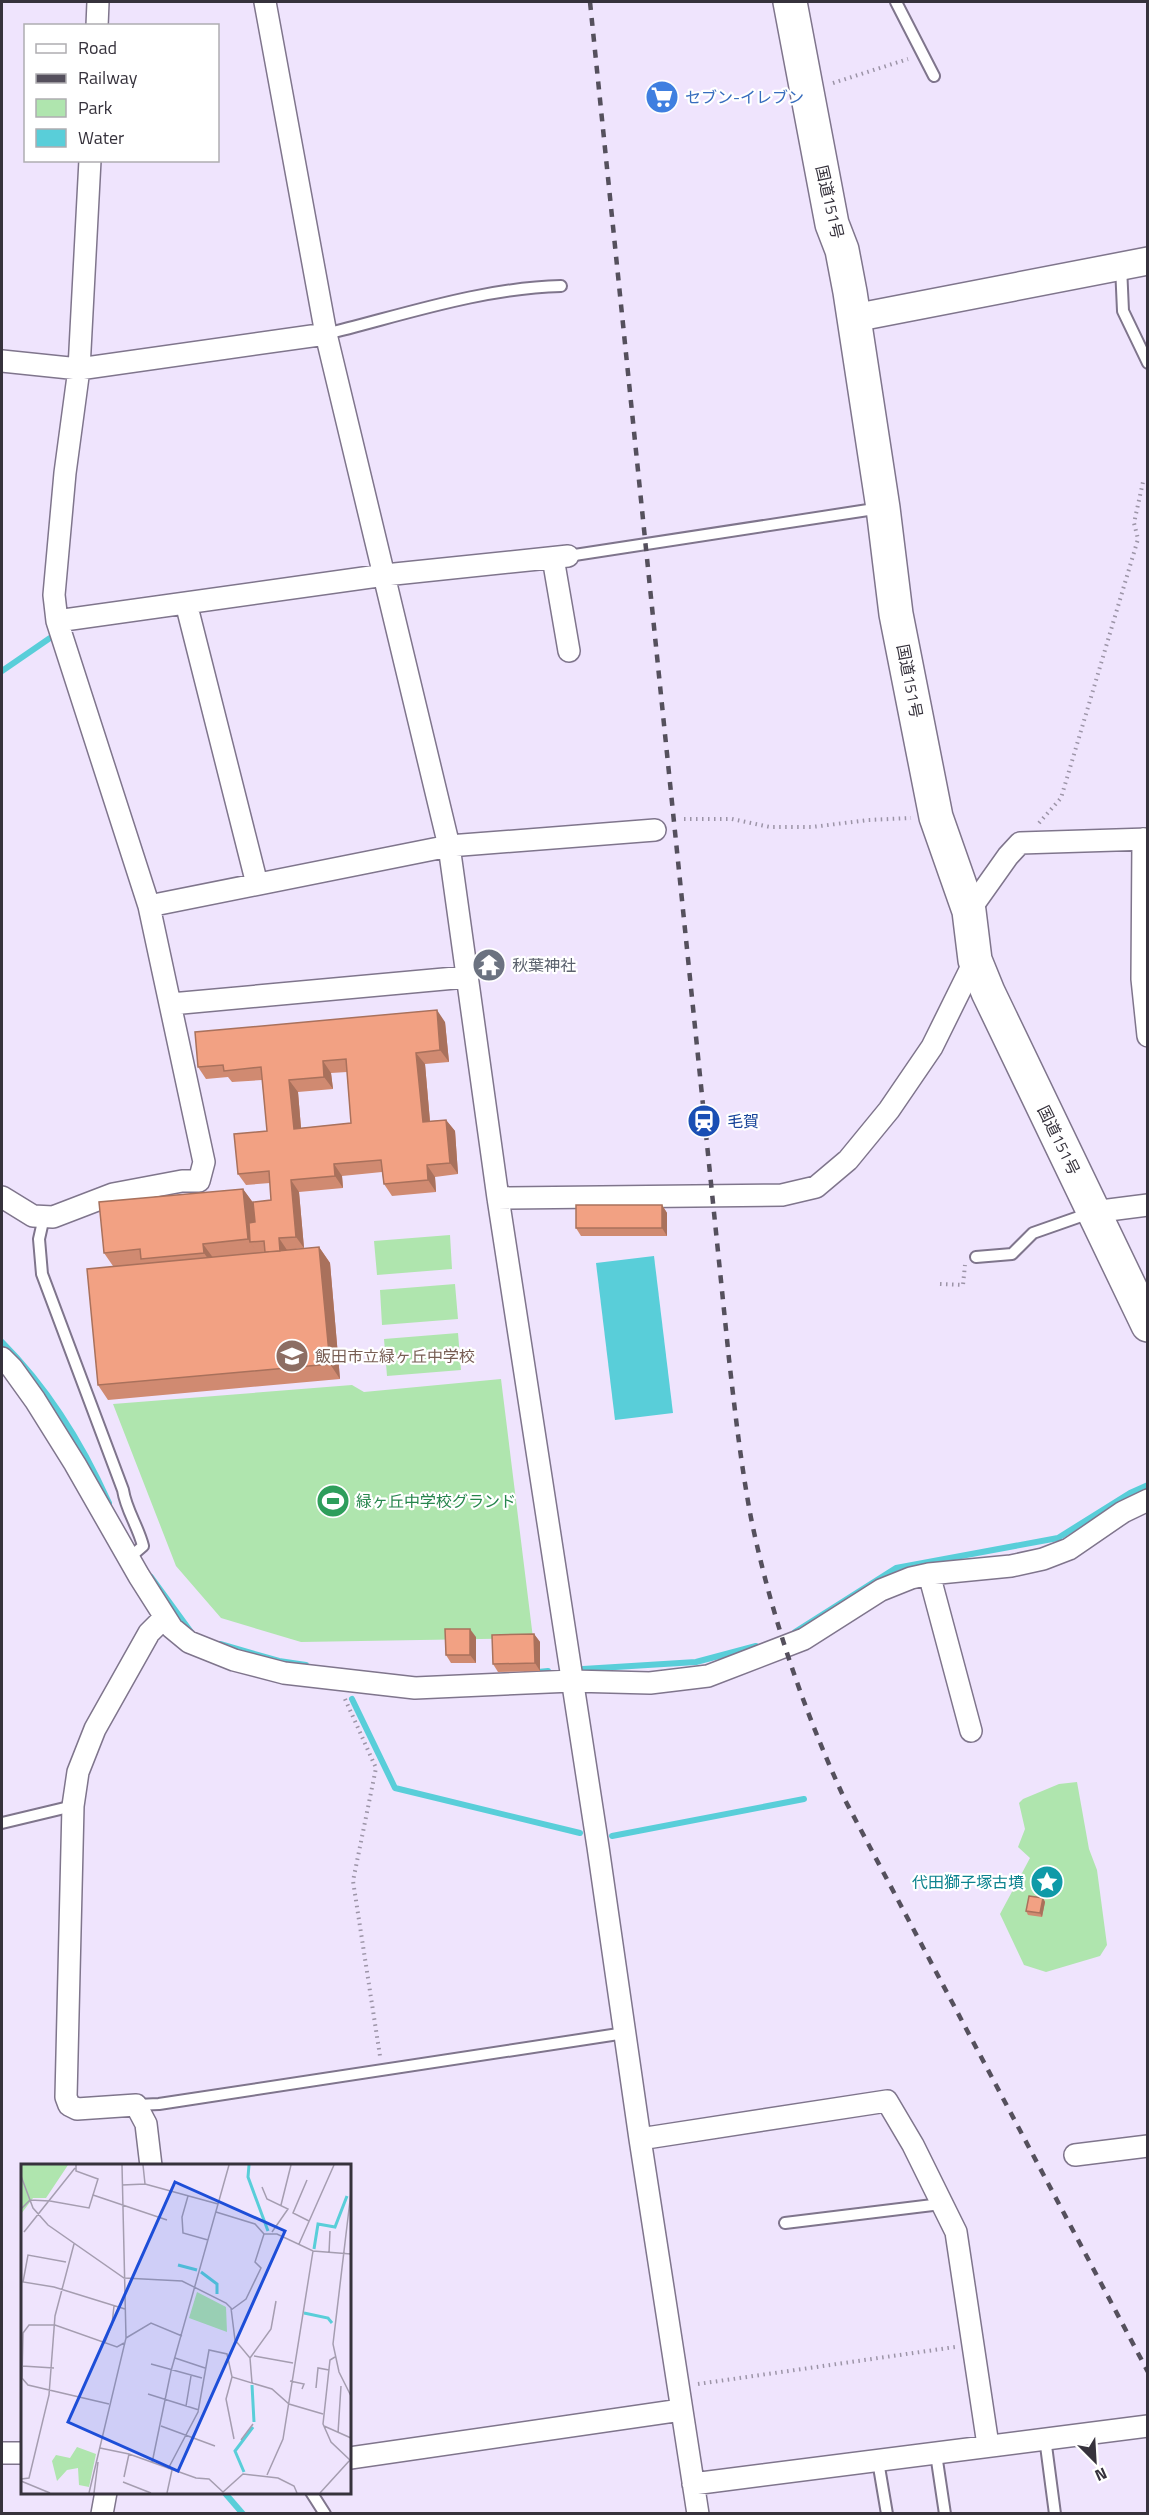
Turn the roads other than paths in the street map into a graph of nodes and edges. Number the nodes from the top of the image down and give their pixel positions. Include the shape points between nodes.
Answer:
1 (98, 2) edge
2 (265, 2) edge
3 (790, 2) edge
4 (896, 2) edge
5 (97, 24) edge
6 (934, 76) dead end
7 (90, 162) edge
8 (1148, 261) edge
9 (1120, 266) junction
10 (561, 286) dead end
11 (854, 318) junction
12 (326, 334) junction
13 (2, 361) edge
14 (1148, 363) edge
15 (79, 369) junction
16 (868, 510) dead end
17 (560, 557) junction
18 (385, 575) junction
19 (186, 603) junction
20 (57, 621) junction
21 (569, 651) dead end
22 (655, 830) dead end
23 (1145, 839) edge
24 (449, 846) junction
25 (257, 884) junction
26 (149, 906) junction
27 (969, 911) junction
28 (975, 960) junction
29 (466, 977) junction
30 (171, 1004) junction
31 (1148, 1036) edge
32 (2, 1197) edge
33 (498, 1198) junction
34 (1148, 1205) edge
35 (1093, 1212) junction
36 (44, 1217) junction
37 (976, 1257) road end
38 (1148, 1325) edge
39 (2, 1358) edge
40 (1148, 1500) edge
41 (134, 1553) junction
42 (929, 1574) junction
43 (165, 1617) junction
44 (572, 1681) junction
45 (971, 1731) dead end
46 (73, 1806) junction
47 (2, 1823) edge
48 (625, 2033) junction
49 (136, 2105) junction
50 (640, 2139) junction
51 (1148, 2146) edge
52 (1075, 2155) dead end
53 (151, 2164) edge
54 (941, 2204) junction
55 (785, 2223) dead end
56 (681, 2410) junction
57 (1148, 2426) edge
58 (1045, 2438) junction
59 (988, 2445) junction
60 (2, 2453) edge
61 (21, 2453) edge
62 (936, 2454) junction
63 (351, 2458) edge
64 (878, 2461) junction
65 (693, 2484) junction
66 (106, 2494) edge
67 (312, 2494) edge
68 (102, 2514) edge
69 (325, 2514) edge
70 (698, 2514) edge
71 (887, 2514) edge
72 (945, 2514) edge
73 (1055, 2514) edge

1 - 5 street
2 - 12 street
3 - 11 highway, 国道151号
4 - 6 lane
7 - 15 street
8 - 9 street
9 - 11 street
9 - 14 lane via 1123,311
10 - 12 lane via 528,287 475,297
11 - 27 highway, 国道151号 via 897,614 936,817
12 - 15 street
12 - 18 street
13 - 15 street
15 - 20 street via 55,584
16 - 17 lane
17 - 18 street
17 - 21 street
18 - 19 street
18 - 24 street
19 - 20 street
19 - 25 street
20 - 26 street
22 - 24 street
23 - 27 street via 1020,843
23 - 31 street via 1142,979
24 - 25 street
24 - 29 street
25 - 26 street
26 - 30 street
27 - 28 highway, 国道151号
28 - 33 street via 932,1047 889,1110 848,1160 816,1187 782,1194
28 - 35 highway, 国道151号
29 - 30 street
29 - 33 street
30 - 36 street via 201,1140 204,1162 199,1181 113,1194
32 - 36 street via 33,1216
33 - 44 street
34 - 35 street
35 - 37 lane via 1033,1233 1012,1254
35 - 38 highway, 国道151号
36 - 41 lane via 39,1239 42,1274 125,1504 139,1529
39 - 41 street via 35,1400
40 - 42 street via 1069,1549 1043,1559
41 - 43 street
42 - 44 street via 880,1590 804,1639 708,1676 650,1683
42 - 45 street
43 - 44 street via 189,1642 234,1660 284,1673 415,1689
43 - 46 street via 149,1633 95,1729 78,1772
44 - 48 street
46 - 47 lane
46 - 49 street via 66,2097 69,2105 77,2109
48 - 49 lane
48 - 50 street
49 - 53 street via 146,2124
50 - 54 street via 887,2101
50 - 56 street
51 - 52 street
54 - 55 lane
54 - 59 street via 956,2232
56 - 63 street
56 - 65 street
57 - 58 street
58 - 59 street
58 - 73 lane
59 - 62 street
60 - 61 street
62 - 64 street
62 - 72 lane
64 - 65 street
64 - 71 lane
65 - 70 street
66 - 68 street
67 - 69 lane

